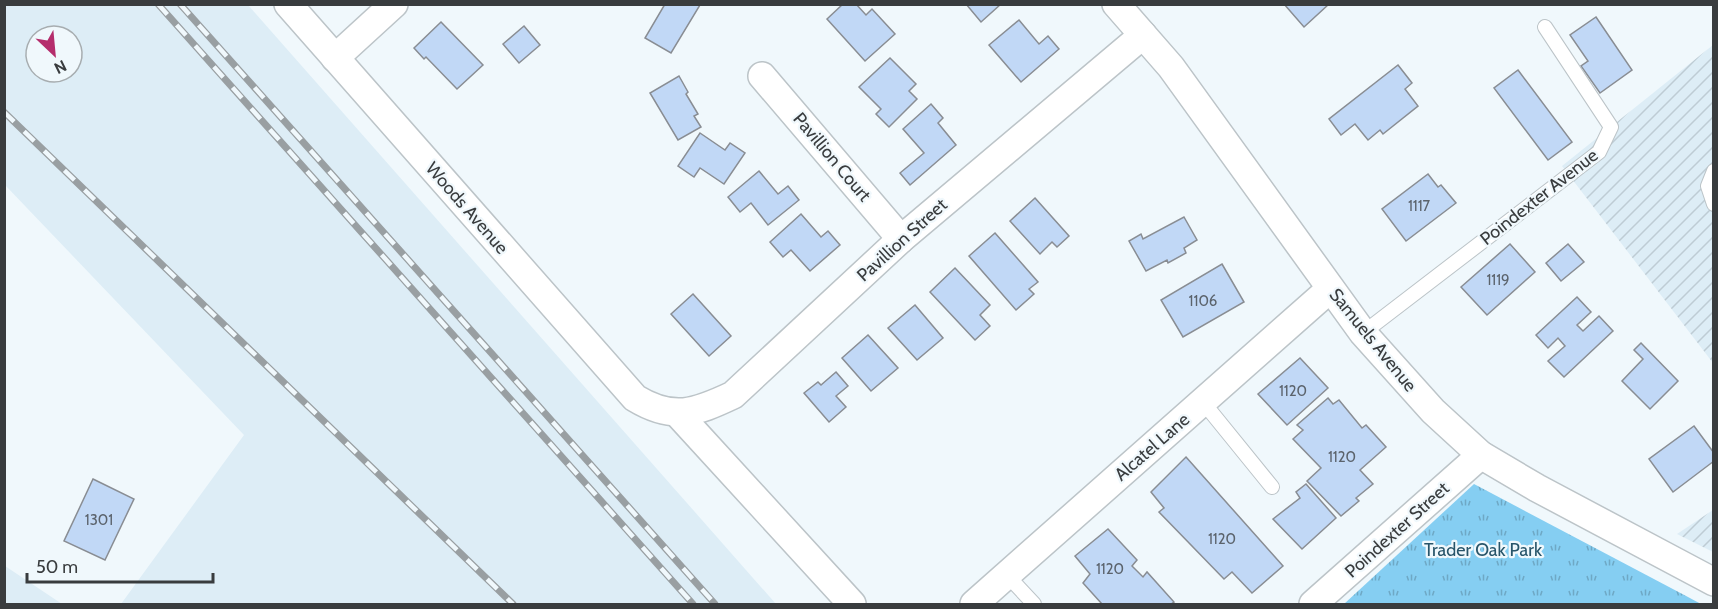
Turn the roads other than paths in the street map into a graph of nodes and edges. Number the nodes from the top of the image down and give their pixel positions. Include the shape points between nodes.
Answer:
1 (288, 4) edge
2 (394, 4) edge
3 (1116, 4) edge
4 (1545, 27) dead end
5 (1143, 34) junction
6 (335, 58) junction
7 (762, 76) dead end
8 (1713, 171) edge
9 (1713, 204) edge
10 (901, 239) junction
11 (1330, 289) junction
12 (1363, 333) junction
13 (1203, 402) junction
14 (650, 406) joint
15 (678, 414) junction
16 (1481, 454) junction
17 (1272, 487) dead end
18 (1007, 575) junction
19 (1713, 582) edge
20 (852, 604) edge
21 (974, 604) edge
22 (1034, 604) edge
23 (1313, 604) edge

1 - 6 street, Woods Avenue
2 - 6 street
3 - 5 street, Samuels Avenue
4 - 12 lane, Poindexter Avenue via 1611,127 1599,152
5 - 10 street, Pavillion Street
5 - 11 street, Samuels Avenue via 1171,67
6 - 14 street, Woods Avenue via 635,398
7 - 10 street, Pavillion Court
8 - 9 lane via 1708,186
10 - 15 street, Pavillion Street via 733,395
11 - 12 street, Samuels Avenue
11 - 13 street, Alcatel Lane
12 - 16 street, Samuels Avenue via 1433,411
13 - 17 lane
13 - 18 street, Alcatel Lane
14 - 15 street, Pavillion Street
15 - 20 street
16 - 19 street, Samuels Avenue
16 - 23 street, Poindexter Street
18 - 21 street, Alcatel Lane
18 - 22 lane

